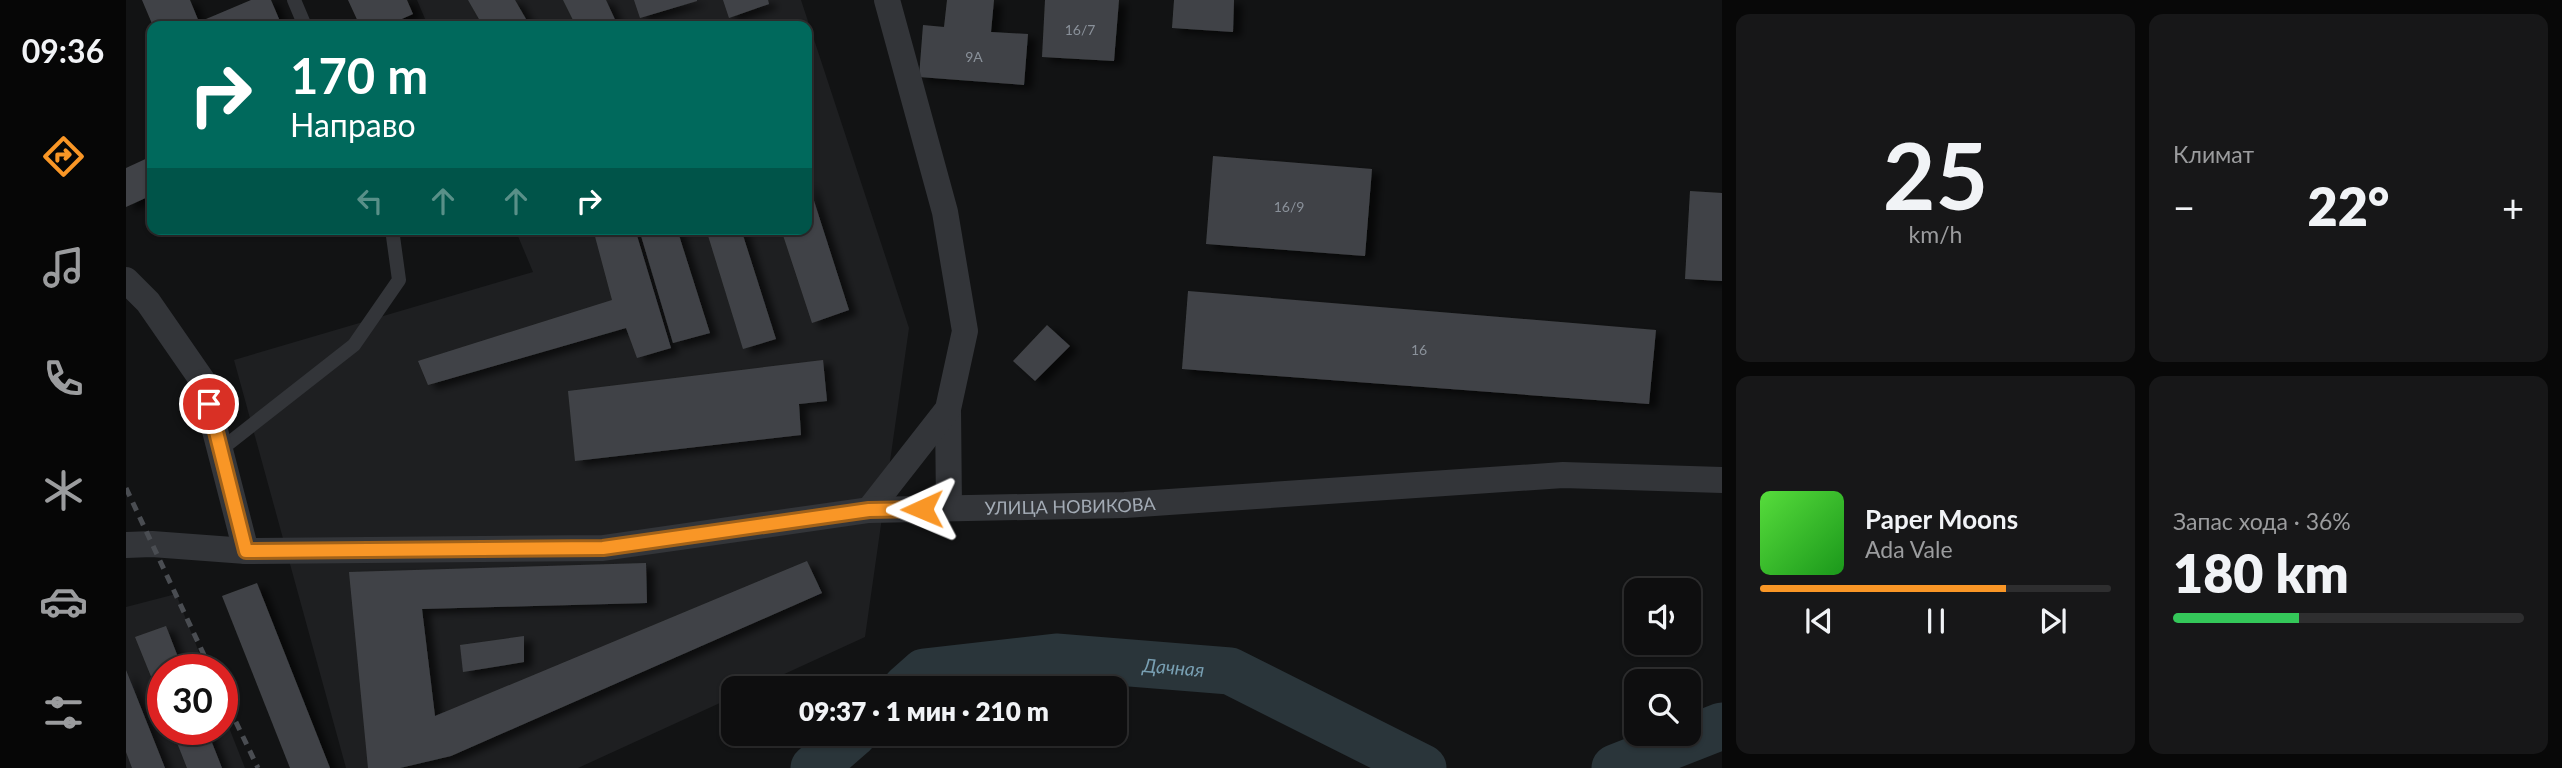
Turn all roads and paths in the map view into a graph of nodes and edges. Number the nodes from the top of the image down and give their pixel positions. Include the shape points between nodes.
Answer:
1 (294, 0) edge
2 (887, 0) edge
3 (303, 21) edge
4 (393, 235) edge
5 (126, 280) edge
6 (948, 409) junction
7 (1722, 480) edge
8 (948, 508) junction
9 (869, 510) junction
10 (126, 545) edge
11 (246, 551) junction

1 - 3 lane
2 - 6 street via 945,212 965,331
4 - 11 lane via 399,280 354,345 224,447
5 - 11 street via 148,302 202,380
6 - 8 street
6 - 9 street
7 - 8 street, УЛИЦА НОВИКОВА via 1563,475 1125,505
8 - 9 street, УЛИЦА НОВИКОВА
9 - 11 street, УЛИЦА НОВИКОВА via 603,548
10 - 11 street, УЛИЦА НОВИКОВА

